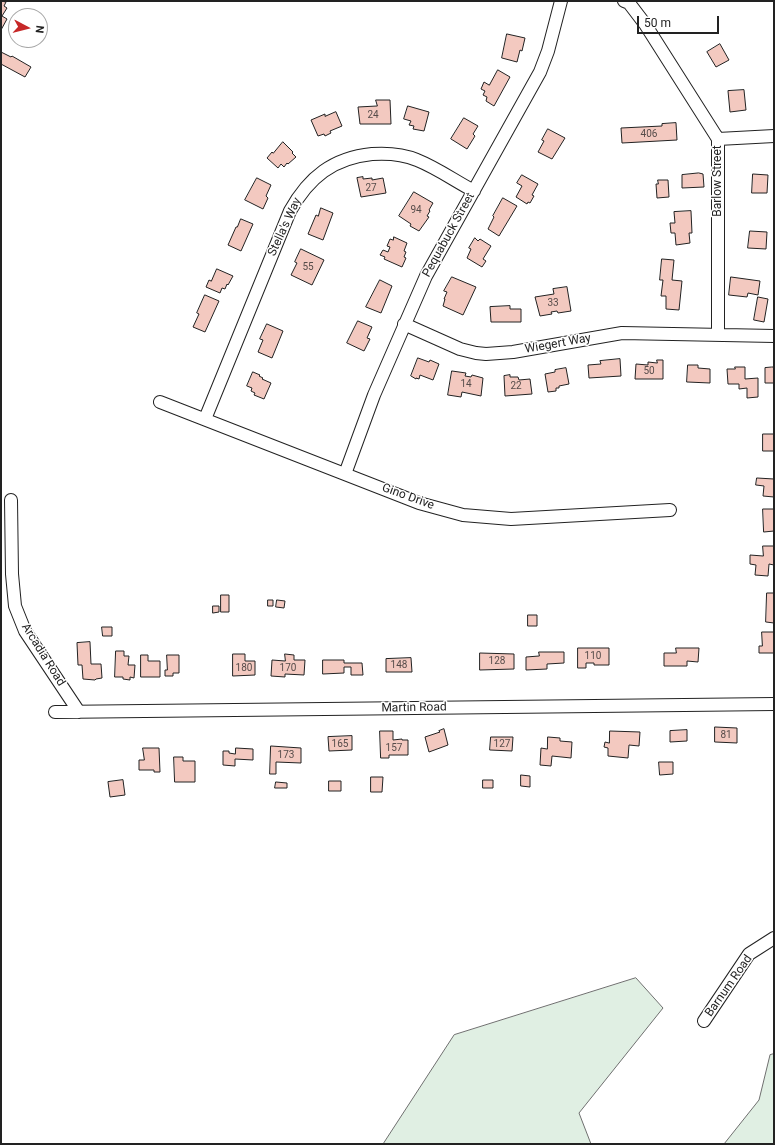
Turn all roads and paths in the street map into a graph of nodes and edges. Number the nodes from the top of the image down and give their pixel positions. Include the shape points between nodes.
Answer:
1 (562, 1) edge
2 (624, 1) edge
3 (774, 136) edge
4 (718, 139) junction
5 (474, 191) junction
6 (404, 324) junction
7 (718, 336) junction
8 (774, 336) edge
9 (160, 402) dead end
10 (205, 419) junction
11 (345, 474) junction
12 (11, 500) dead end
13 (670, 510) dead end
14 (774, 704) edge
15 (55, 712) dead end
16 (79, 712) junction
17 (774, 938) edge
18 (704, 1021) dead end

1 - 5 street, Pequabuck Street via 540,72
2 - 4 street, Barlow Street via 629,3 645,24
3 - 4 street
4 - 7 street, Barlow Street
5 - 6 street, Pequabuck Street via 426,276
5 - 10 street, Stella's Way via 419,161 395,154 349,158 317,176 290,211
6 - 7 street, Wiegert Way via 460,349 486,354 513,352 622,333
6 - 11 street, Pequabuck Street
7 - 8 street
9 - 10 street, Gino Drive
10 - 11 street, Gino Drive
11 - 13 street, Gino Drive via 419,503 463,515 511,519
12 - 16 street, Arcadia Road via 15,606 25,631
14 - 16 street, Martin Road
15 - 16 street, Martin Road
17 - 18 street, Barnum Road via 749,954

